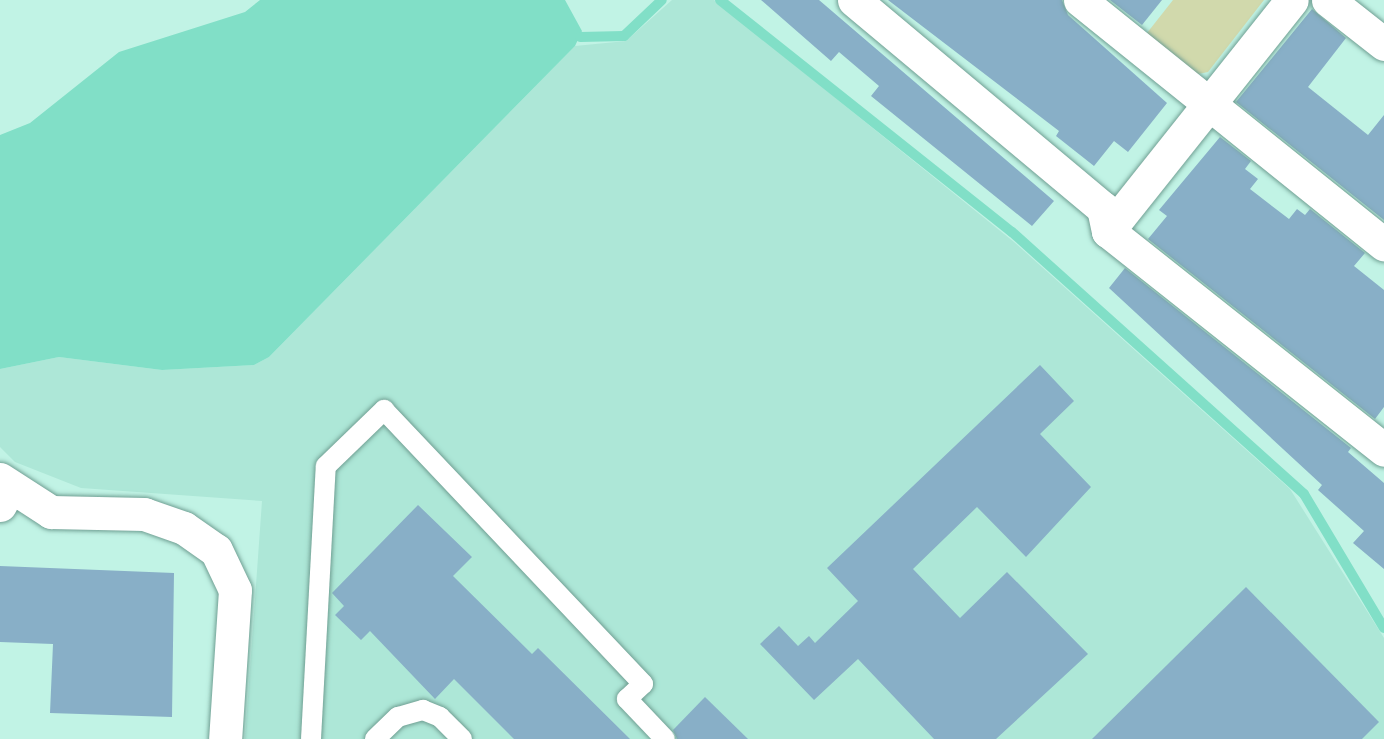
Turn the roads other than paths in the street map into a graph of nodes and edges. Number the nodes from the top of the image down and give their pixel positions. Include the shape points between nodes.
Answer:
1 (854, 0) edge
2 (1080, 0) edge
3 (1292, 0) edge
4 (1328, 0) edge
5 (1384, 44) edge
6 (1210, 104) junction
7 (1108, 231) junction
8 (1384, 244) edge
9 (1384, 450) edge
10 (3, 491) edge
11 (225, 739) edge
12 (311, 739) edge
13 (375, 739) edge
14 (462, 739) edge
15 (665, 739) edge

1 - 7 street via 1103,208
2 - 6 street
3 - 6 street
4 - 5 street
6 - 7 street
6 - 8 street
7 - 9 street
10 - 11 street via 51,512 144,514 184,528 216,550 236,590
12 - 15 lane via 326,466 384,410 643,684 627,699
13 - 14 lane via 398,717 423,710 440,717

